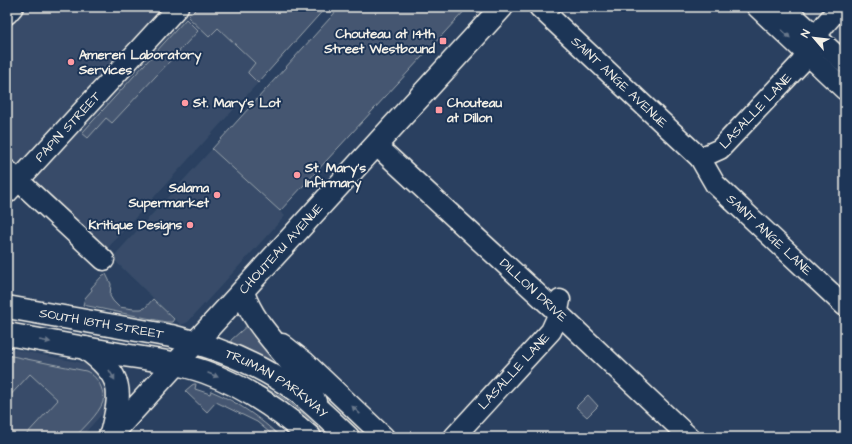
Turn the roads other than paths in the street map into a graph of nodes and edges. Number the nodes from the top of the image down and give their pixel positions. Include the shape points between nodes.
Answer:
1 (13, 7) edge
2 (178, 7) edge
3 (502, 7) edge
4 (539, 7) edge
5 (757, 7) edge
6 (784, 7) edge
7 (840, 7) edge
8 (7, 14) edge
9 (812, 45) junction
10 (845, 63) edge
11 (845, 90) edge
12 (376, 145) junction
13 (700, 158) junction
14 (11, 181) edge
15 (104, 260) dead end
16 (243, 292) junction
17 (559, 305) junction
18 (7, 306) edge
19 (845, 306) edge
20 (7, 334) edge
21 (267, 334) junction
22 (195, 342) junction
23 (84, 348) junction
24 (176, 364) junction
25 (317, 408) junction
26 (110, 436) edge
27 (310, 437) edge
28 (348, 437) edge
29 (384, 437) edge
30 (454, 437) edge
31 (689, 437) edge

1 - 8 street
2 - 14 street, PAPIN STREET
3 - 12 main road, CHOUTEAU AVENUE
4 - 13 street, SAINT ANGE AVENUE
5 -> 9 street
6 - 9 street
7 - 9 street, LASALLE LANE
9 - 10 street
9 - 11 street
9 - 13 street, LASALLE LANE via 801,63 720,149
12 - 16 main road, CHOUTEAU AVENUE
12 - 17 street, DILLON DRIVE
13 - 19 street, SAINT ANGE LANE via 715,184
14 - 15 street
16 - 21 main road via 247,304
16 - 22 main road, CHOUTEAU AVENUE
17 - 30 street, LASALLE LANE via 551,331
17 - 31 street, DILLON DRIVE
18 - 22 main road, SOUTH 18TH STREET
20 -> 23 main road, SOUTH 18TH STREET
21 - 25 main road via 306,384
29 -> 21 street via 305,362
22 - 24 main road, CHOUTEAU AVENUE
22 - 25 main road, TRUMAN PARKWAY via 257,367 279,379
23 - 24 main road, SOUTH 18TH STREET
23 -> 26 main road via 110,370 116,383 117,411
24 - 26 main road, CHOUTEAU AVENUE
24 -> 27 main road, TRUMAN PARKWAY via 206,372 249,393 270,405
25 - 28 main road, TRUMAN PARKWAY

